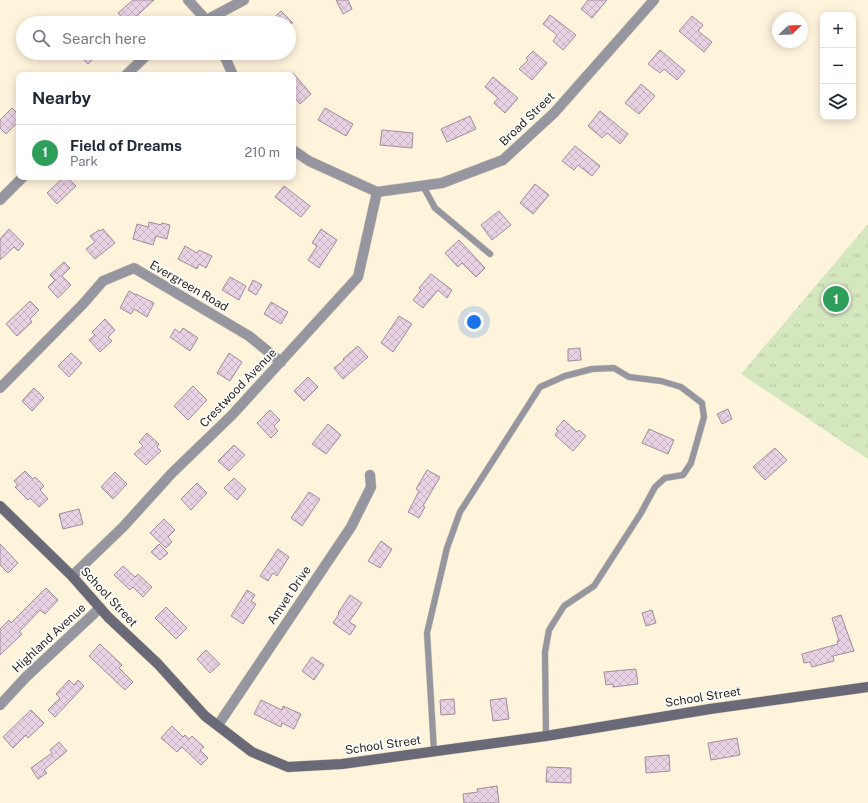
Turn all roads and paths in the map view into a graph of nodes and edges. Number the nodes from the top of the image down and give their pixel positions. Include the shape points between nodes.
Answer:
1 (188, 0) edge
2 (244, 0) edge
3 (654, 0) edge
4 (201, 16) edge
5 (216, 16) edge
6 (142, 60) edge
7 (226, 60) edge
8 (129, 72) edge
9 (232, 72) edge
10 (296, 152) edge
11 (20, 180) edge
12 (423, 186) junction
13 (377, 192) junction
14 (0, 200) edge
15 (490, 254) dead end
16 (281, 362) junction
17 (0, 388) edge
18 (370, 475) dead end
19 (0, 506) edge
20 (72, 576) junction
21 (100, 608) junction
22 (868, 687) edge
23 (0, 705) edge
24 (218, 725) junction
25 (546, 736) junction
26 (434, 752) junction

1 - 4 street
2 - 5 street
3 - 12 street, Broad Street via 554,113 503,160 442,183
6 - 8 street
7 - 9 street
10 - 13 street via 309,161
11 - 14 street
12 - 13 street, Broad Street
12 - 15 lane via 435,208
13 - 16 street, Crestwood Avenue via 358,277
16 - 17 street, Evergreen Road via 249,336 134,268 103,281
16 - 20 street, Crestwood Avenue via 123,527
18 - 24 street, Amvet Drive via 370,487 351,527
19 - 20 street, School Street
20 - 21 street, School Street
21 - 23 street, Highland Avenue
21 - 24 street, School Street via 158,664 206,716
22 - 25 street, School Street via 710,709
24 - 26 street, School Street via 252,752 288,767 342,764
25 - 26 street, School Street
25 - 26 lane via 545,652 549,630 564,606 594,586 655,487 666,478 683,475 691,463 704,417 702,403 681,387 661,381 629,377 614,368 592,369 565,376 540,387 460,512 447,548 427,633

